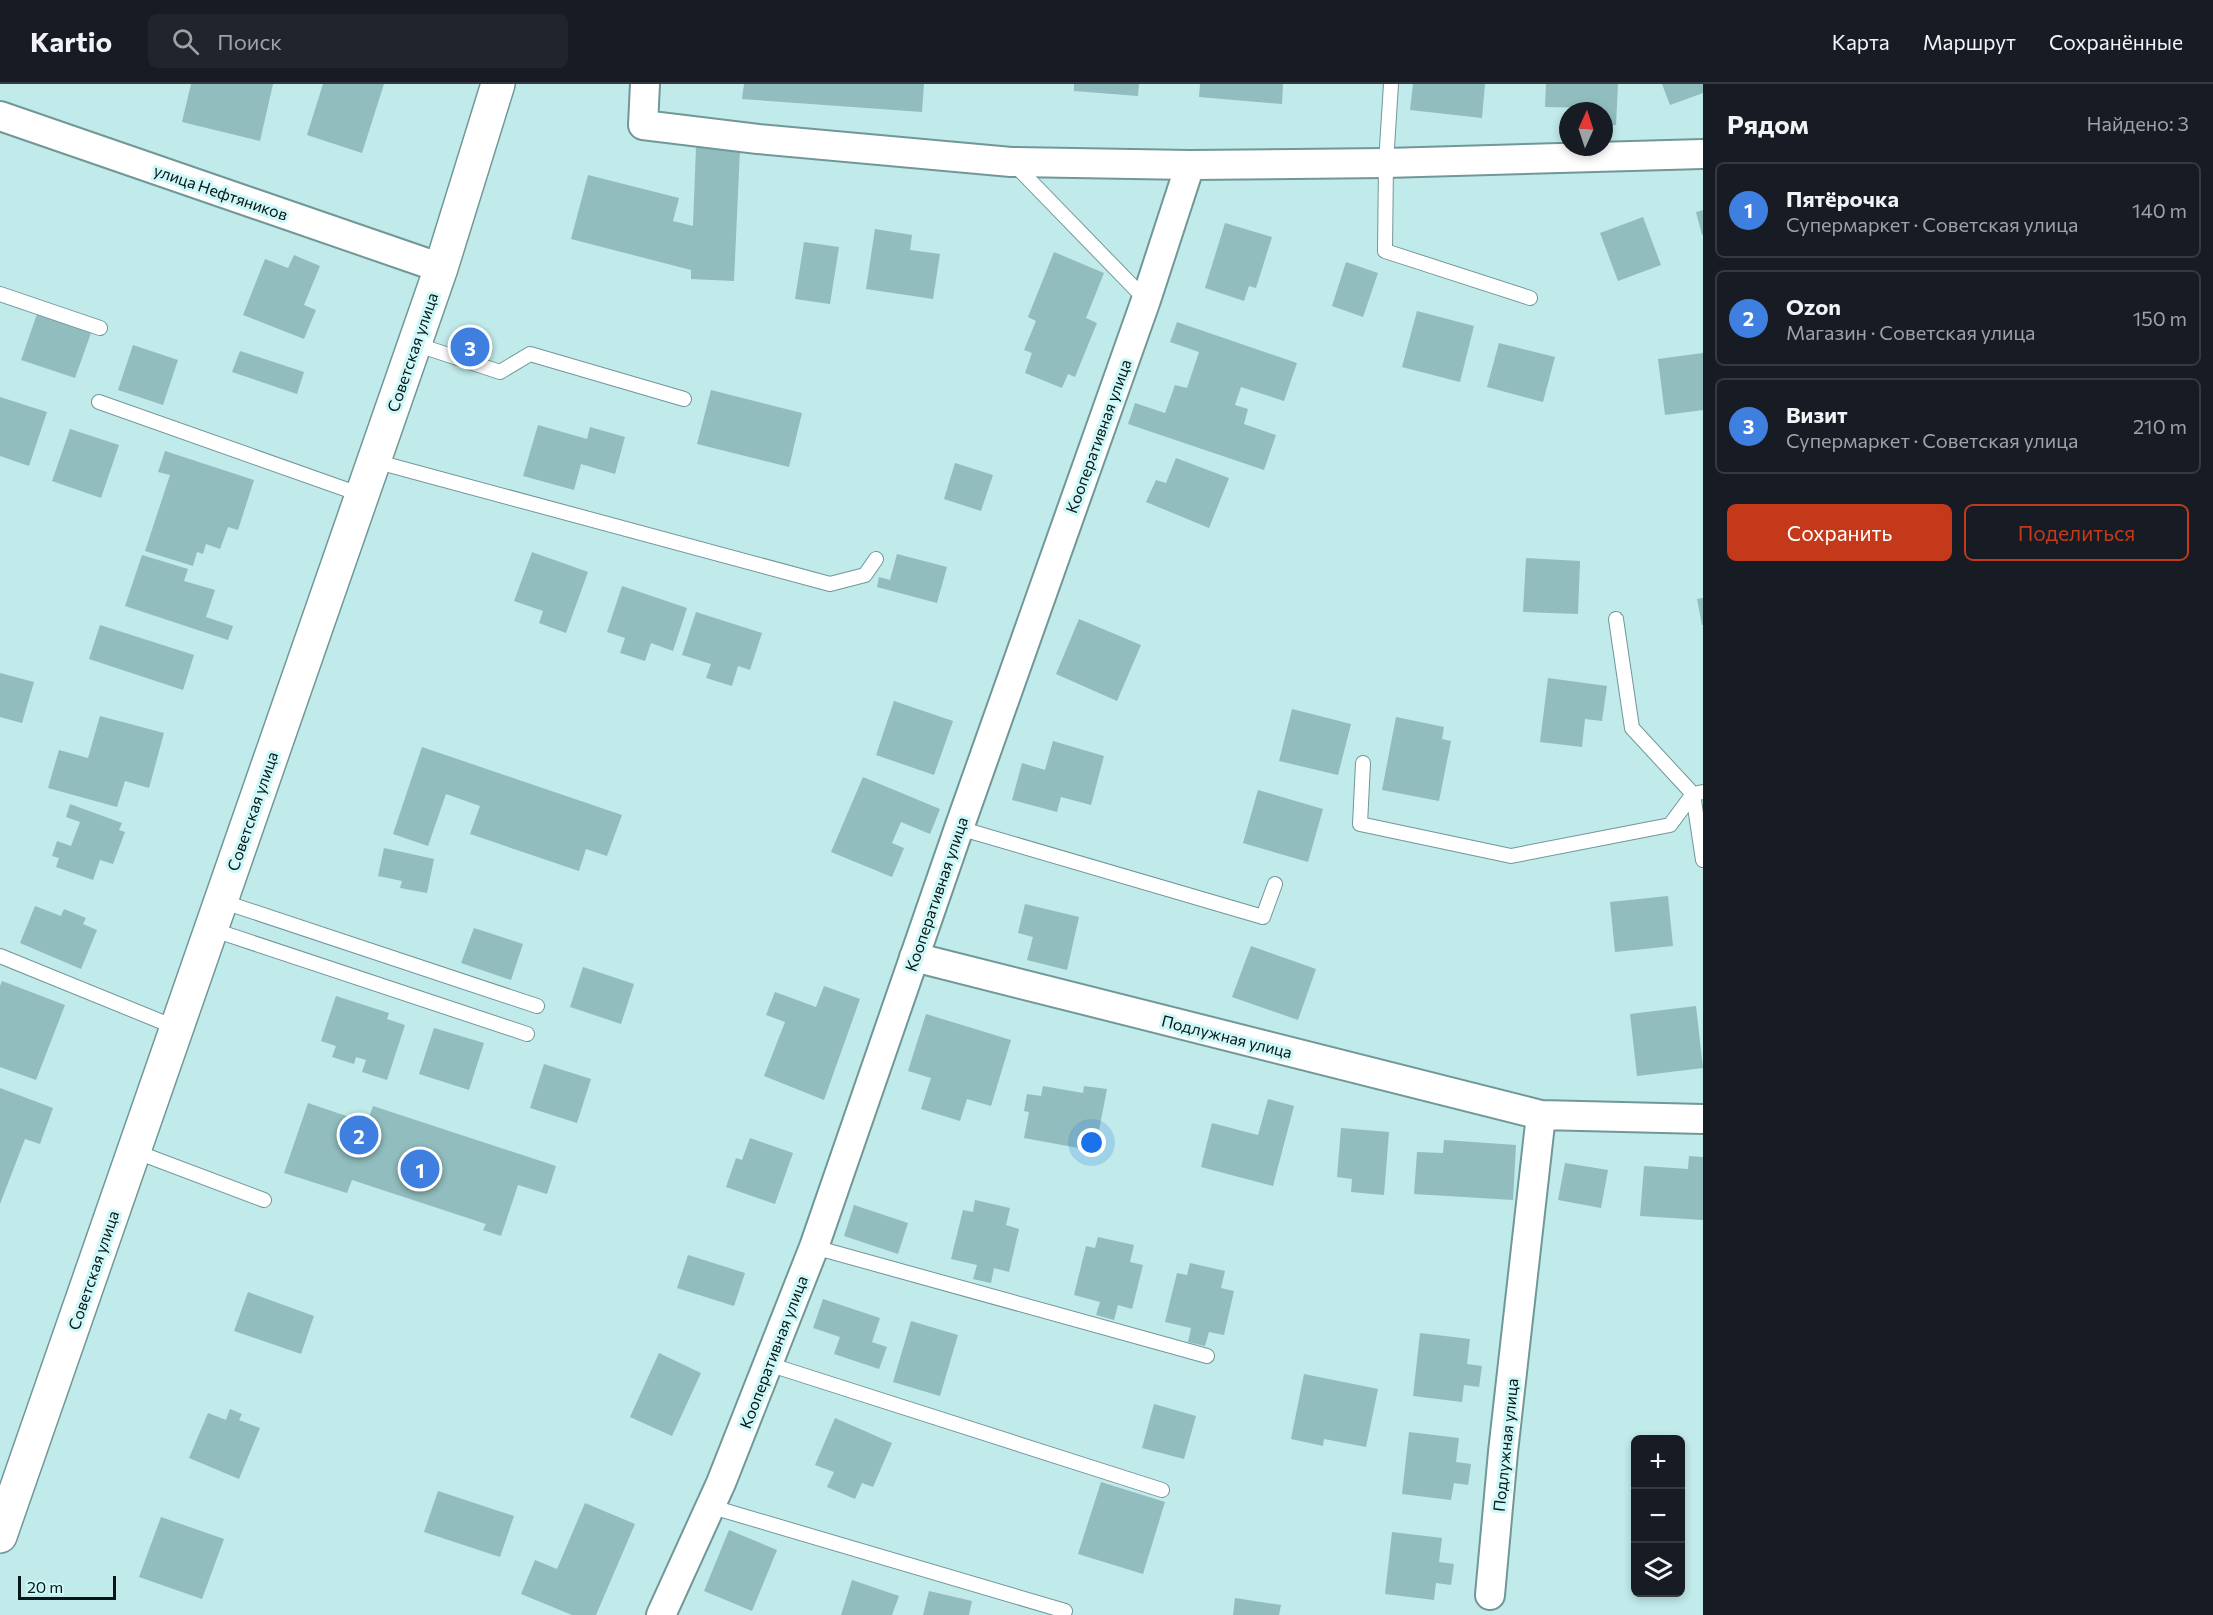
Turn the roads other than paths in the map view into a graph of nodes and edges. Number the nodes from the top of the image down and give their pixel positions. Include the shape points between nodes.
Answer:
1 (498, 84) edge
2 (645, 84) edge
3 (1391, 84) edge
4 (0, 116) edge
5 (1703, 154) edge
6 (1011, 162) junction
7 (1386, 163) junction
8 (1190, 165) junction
9 (441, 268) junction
10 (0, 294) edge
11 (1530, 298) dead end
12 (1146, 300) junction
13 (100, 328) dead end
14 (415, 344) junction
15 (684, 399) dead end
16 (99, 402) dead end
17 (374, 461) junction
18 (362, 495) junction
19 (876, 559) dead end
20 (1616, 620) dead end
21 (1363, 763) dead end
22 (1698, 793) edge
23 (958, 828) junction
24 (1703, 860) edge
25 (1275, 884) dead end
26 (216, 915) junction
27 (0, 956) edge
28 (914, 957) junction
29 (537, 1006) dead end
30 (177, 1028) junction
31 (527, 1034) dead end
32 (1541, 1116) junction
33 (1703, 1119) edge
34 (134, 1151) junction
35 (264, 1200) dead end
36 (814, 1246) junction
37 (1207, 1356) dead end
38 (768, 1364) junction
39 (1162, 1490) dead end
40 (709, 1506) junction
41 (0, 1536) edge
42 (1490, 1595) dead end
43 (1065, 1611) dead end
44 (661, 1615) edge

1 - 9 street, Советская улица
2 - 6 street via 643,125
3 - 7 lane
4 - 9 street, улица Нефтяников
5 - 7 street
6 - 8 street
6 - 12 lane
7 - 8 street
7 - 11 lane via 1385,251
8 - 12 street, Кооперативная улица
9 - 14 street, Советская улица
10 - 13 lane
12 - 23 street, Кооперативная улица
14 - 15 lane via 500,372 530,354
14 - 17 street, Советская улица
16 - 18 lane
17 - 18 street, Советская улица
17 - 19 lane via 830,584 866,575
18 - 26 street, Советская улица
20 - 22 lane via 1632,728
21 - 22 lane via 1360,824 1511,856 1670,825
22 - 24 lane
23 - 25 lane via 1263,917
23 - 28 street, Кооперативная улица
26 - 29 lane
26 - 30 street, Советская улица
26 - 31 lane
27 - 30 lane
28 - 32 street, Подлужная улица
28 - 36 street, Кооперативная улица
30 - 34 street, Советская улица
32 - 33 street, Подлужная улица
32 - 42 street, Подлужная улица
34 - 35 lane
34 - 41 street, Советская улица via 15,1476
36 - 37 lane
36 - 38 street, Кооперативная улица
38 - 39 lane
38 - 40 street, Кооперативная улица
40 - 43 lane
40 - 44 street, Кооперативная улица

